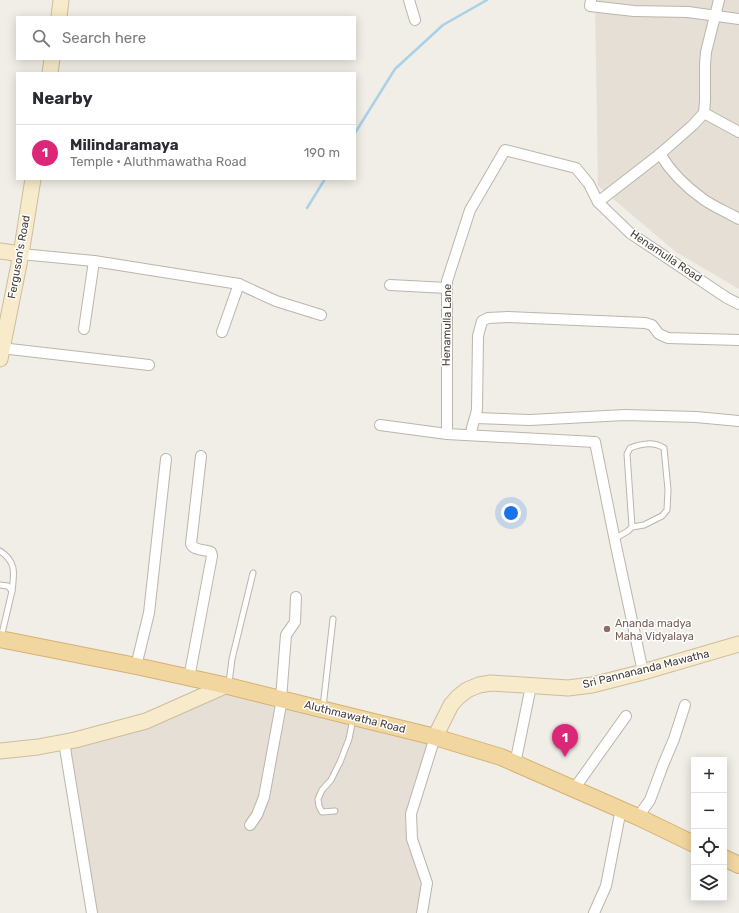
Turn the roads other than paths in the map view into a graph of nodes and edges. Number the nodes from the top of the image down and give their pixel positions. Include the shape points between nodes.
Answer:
1 (61, 0) edge
2 (409, 0) edge
3 (591, 0) edge
4 (635, 0) edge
5 (719, 0) edge
6 (634, 11) junction
7 (59, 16) edge
8 (716, 16) junction
9 (739, 19) edge
10 (415, 20) dead end
11 (52, 60) edge
12 (50, 72) edge
13 (704, 113) junction
14 (739, 132) edge
15 (660, 154) junction
16 (33, 180) edge
17 (598, 202) junction
18 (739, 219) edge
19 (0, 251) edge
20 (21, 254) junction
21 (94, 261) junction
22 (239, 284) junction
23 (390, 285) dead end
24 (447, 288) junction
25 (739, 304) edge
26 (321, 315) dead end
27 (84, 328) dead end
28 (222, 332) dead end
29 (739, 340) edge
30 (1, 354) edge
31 (149, 365) dead end
32 (476, 418) junction
33 (739, 421) edge
34 (380, 425) dead end
35 (447, 434) junction
36 (471, 435) junction
37 (201, 456) dead end
38 (166, 459) dead end
39 (632, 528) junction
40 (614, 539) junction
41 (0, 551) edge
42 (253, 573) dead end
43 (0, 585) edge
44 (12, 591) junction
45 (296, 597) dead end
46 (333, 619) dead end
47 (0, 639) edge
48 (739, 644) edge
49 (136, 666) junction
50 (643, 672) junction
51 (189, 678) junction
52 (226, 686) junction
53 (531, 686) junction
54 (281, 699) junction
55 (685, 705) dead end
56 (323, 710) junction
57 (626, 716) dead end
58 (353, 717) junction
59 (435, 737) junction
60 (64, 742) junction
61 (0, 752) edge
62 (515, 764) junction
63 (574, 789) junction
64 (621, 809) junction
65 (335, 811) dead end
66 (638, 817) junction
67 (250, 825) dead end
68 (691, 843) edge
69 (727, 860) edge
70 (739, 866) edge
71 (92, 913) edge
72 (423, 913) edge
73 (594, 913) edge

1 - 7 street
2 - 10 street
3 - 6 street via 590,6
4 - 6 street
5 - 8 street
6 - 8 street via 688,12
8 - 9 street
8 - 13 street via 705,59
11 - 12 street
13 - 14 street
13 - 15 street
15 - 17 street
15 - 18 street via 674,174 703,200
16 - 20 street, Ferguson's Road
17 - 24 street, Henamulla Lane via 589,184 576,168 505,150 470,210
17 - 25 street, Henamulla Road via 630,233
19 - 20 street
20 - 21 street
20 - 30 street, Ferguson's Road
21 - 22 street
21 - 27 street
22 - 26 street via 276,301
22 - 28 street
23 - 24 street
24 - 35 street, Henamulla Lane
29 - 32 street via 668,338 659,334 652,325 645,323 488,318 482,321 478,336
30 - 31 street
32 - 33 street via 530,420 625,415
32 - 36 street via 471,427
34 - 35 street
35 - 36 street
36 - 40 street via 595,442
37 - 51 street via 190,544 194,548 211,552 212,556
38 - 49 street via 149,613
39 - 39 lane via 627,454 630,448 641,444 658,444 664,448 667,510 659,518
39 - 40 lane
40 - 50 street
41 - 44 lane via 12,562
42 - 52 lane
43 - 44 lane via 8,586
44 - 47 lane
45 - 54 street via 295,622 286,635
46 - 56 lane
47 - 49 main road, Aluthmawatha Road
48 - 50 street, Sri Pannananda Mawatha
49 - 51 main road, Aluthmawatha Road
50 - 53 street, Sri Pannananda Mawatha via 592,685 568,688
51 - 52 main road, Aluthmawatha Road
52 - 54 main road, Aluthmawatha Road
52 - 60 street via 146,722
53 - 59 street, Sri Pannananda Mawatha via 491,683 467,690 451,705
53 - 62 street
54 - 56 main road, Aluthmawatha Road
54 - 67 street via 264,797 258,815
55 - 66 street via 650,800
56 - 58 main road, Aluthmawatha Road
57 - 63 street
58 - 59 main road, Aluthmawatha Road
58 - 65 lane via 349,740 340,762 318,799 322,812
59 - 62 main road, Aluthmawatha Road
59 - 72 street via 411,814 412,839 427,883
60 - 61 street
60 - 71 street
62 - 63 main road, Aluthmawatha Road
63 - 64 main road, Aluthmawatha Road
64 - 66 main road, Aluthmawatha Road
64 - 73 street via 606,886
66 - 68 main road, Aluthmawatha Road
69 - 70 main road

